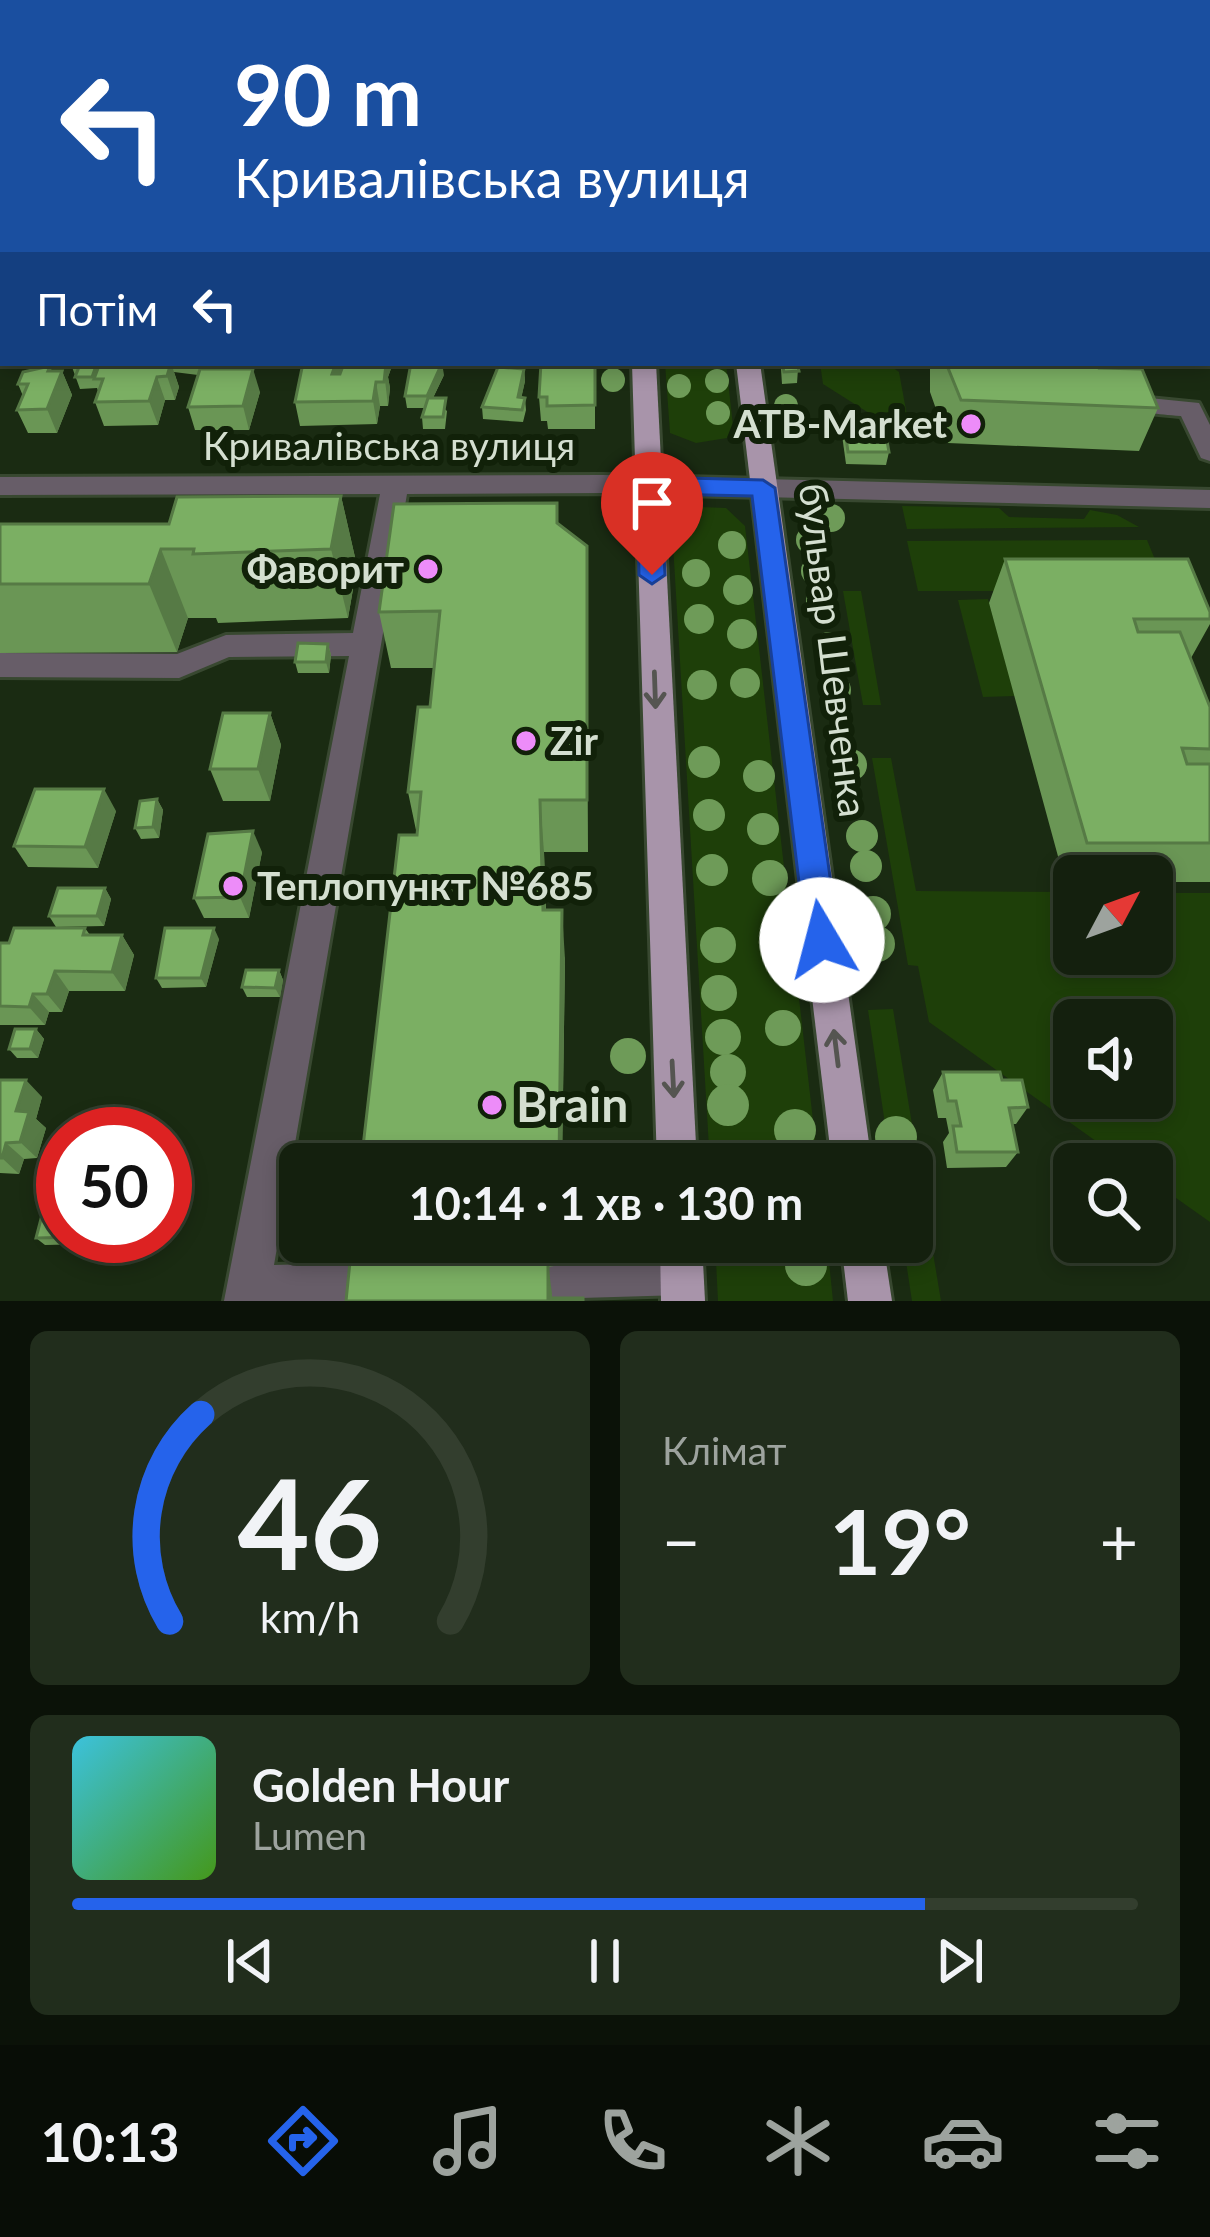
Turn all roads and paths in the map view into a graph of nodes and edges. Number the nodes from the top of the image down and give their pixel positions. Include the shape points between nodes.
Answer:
1 (10, 0) edge
2 (85, 0) edge
3 (644, 366) edge
4 (748, 366) edge
5 (1120, 366) edge
6 (1200, 409) edge
7 (1210, 452) edge
8 (395, 484) junction
9 (649, 485) junction
10 (0, 486) edge
11 (763, 488) junction
12 (1210, 499) edge
13 (366, 644) junction
14 (0, 665) edge
15 (676, 1143) edge
16 (848, 1143) edge
17 (864, 1263) edge
18 (682, 1272) edge
19 (478, 1280) edge
20 (432, 1282) edge
21 (248, 1294) edge
22 (869, 1301) edge

1 - 2 street
3 - 9 main road
4 - 11 main road, бульвар Шевченка
5 - 6 street via 1142,405
6 - 7 street
8 - 9 street, Кривалівська вулиця
8 - 10 street, Кривалівська вулиця
8 - 13 street
9 - 11 street, Кривалівська вулиця
9 -> 15 main road
11 - 12 street, Кривалівська вулиця
16 -> 11 main road, бульвар Шевченка
13 - 14 street via 226,646 179,667
13 - 21 street
17 - 22 main road
18 - 19 street
20 - 21 street

